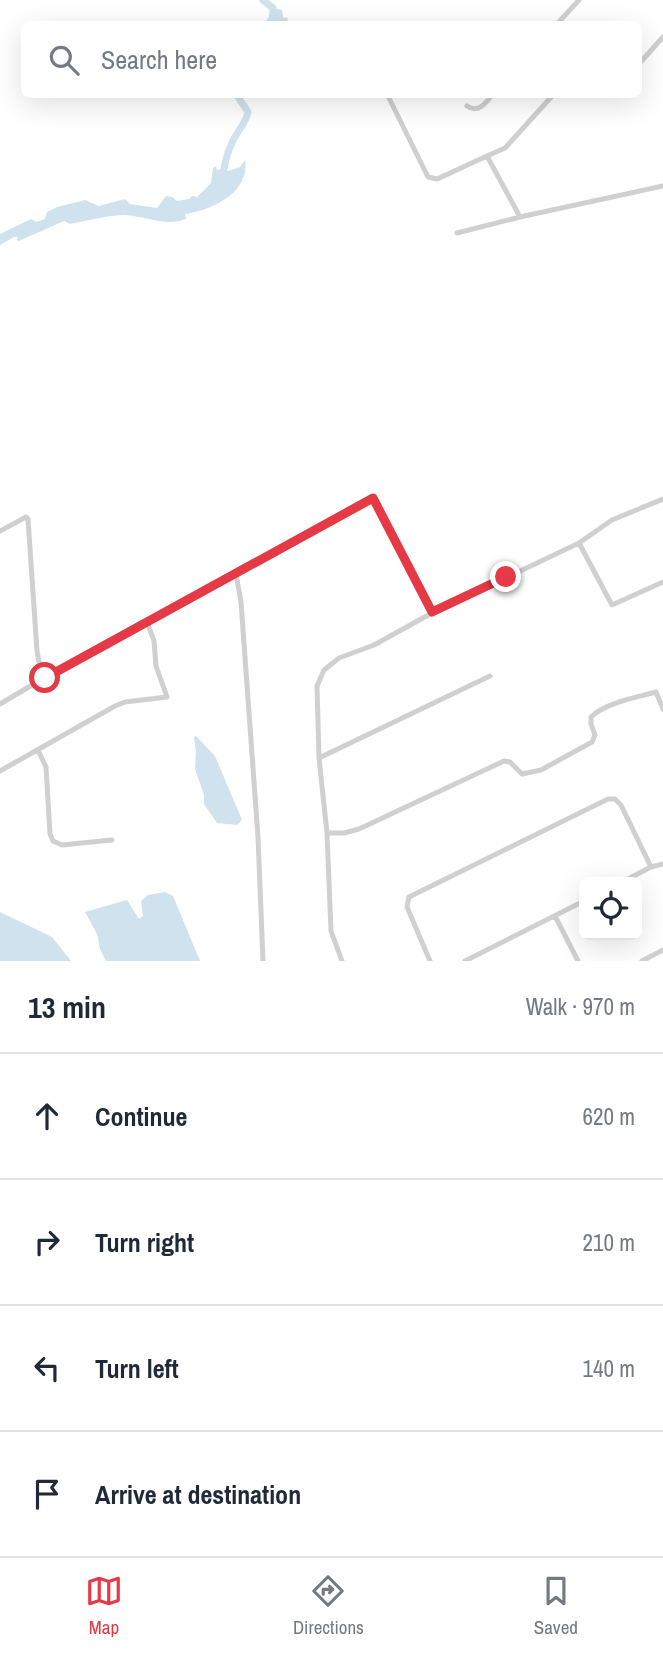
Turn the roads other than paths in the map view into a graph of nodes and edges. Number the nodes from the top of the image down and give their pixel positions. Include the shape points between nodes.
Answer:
1 (579, 0) edge
2 (560, 21) edge
3 (663, 37) edge
4 (642, 62) edge
5 (389, 98) edge
6 (490, 98) edge
7 (550, 98) edge
8 (467, 106) dead end
9 (487, 156) junction
10 (663, 186) edge
11 (520, 217) junction
12 (457, 233) dead end
13 (663, 499) edge
14 (0, 531) edge
15 (579, 543) junction
16 (236, 574) junction
17 (663, 582) edge
18 (432, 612) junction
19 (147, 622) junction
20 (490, 676) dead end
21 (45, 678) junction
22 (0, 704) edge
23 (663, 709) edge
24 (38, 750) junction
25 (319, 758) junction
26 (0, 771) edge
27 (327, 833) junction
28 (112, 840) dead end
29 (663, 864) edge
30 (651, 867) junction
31 (632, 877) edge
32 (579, 904) edge
33 (555, 916) junction
34 (663, 950) edge
35 (263, 961) edge
36 (342, 961) edge
37 (430, 961) edge
38 (466, 961) edge
39 (578, 961) edge
40 (642, 961) edge

1 - 2 street
3 - 4 street
5 - 9 street via 430,179
6 - 8 street via 479,108
7 - 9 street via 505,148
9 - 11 street
10 - 11 street
11 - 12 street
13 - 15 street via 612,520
14 - 21 street via 21,518 28,519 37,651
15 - 17 street via 611,605
15 - 18 street
16 - 18 street via 373,498
16 - 19 street
16 - 35 street via 257,824
18 - 25 street via 324,670 317,686
19 - 21 street
19 - 24 street via 167,697 120,704
20 - 25 street
21 - 22 street
23 - 27 street via 656,692 613,705 591,717 592,742 541,770 523,775 510,761 504,761 359,829
24 - 26 street
24 - 28 street via 46,767 53,841 62,845
25 - 27 street
27 - 36 street via 331,930
29 - 30 street
30 - 31 street
30 - 37 street via 621,805 608,799 409,897 407,907
32 - 33 street
33 - 38 street
33 - 39 street
34 - 40 street

